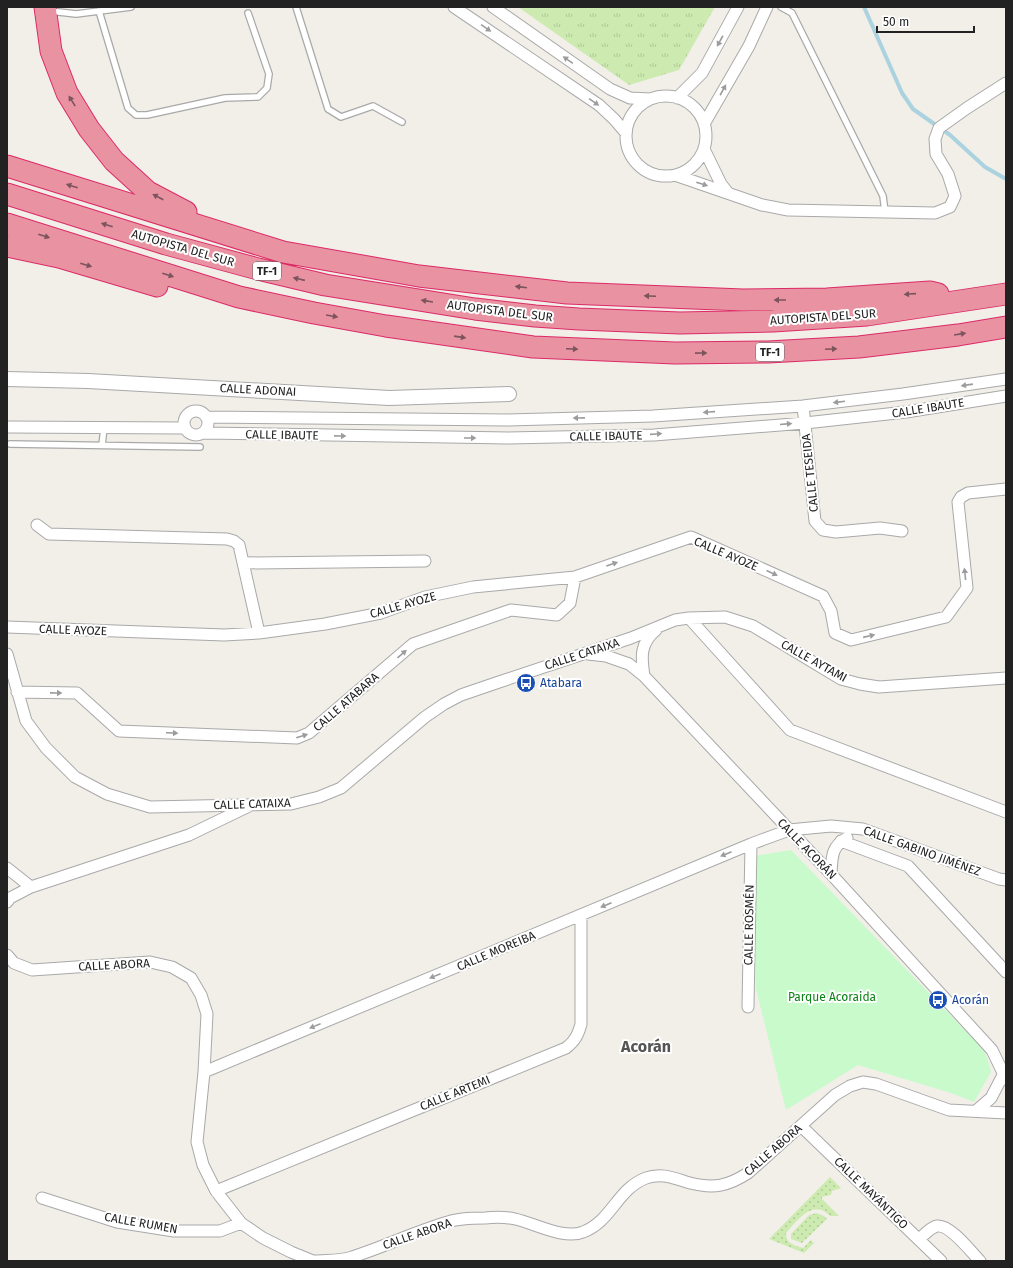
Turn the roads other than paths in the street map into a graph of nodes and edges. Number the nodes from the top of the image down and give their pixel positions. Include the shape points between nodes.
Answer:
1 (131, 7) edge
2 (297, 7) edge
3 (454, 7) edge
4 (492, 7) edge
5 (738, 7) edge
6 (767, 7) edge
7 (781, 7) edge
8 (45, 9) edge
9 (99, 11) junction
10 (248, 12) dead end
11 (1006, 83) edge
12 (677, 98) junction
13 (652, 99) junction
14 (402, 122) dead end
15 (704, 124) junction
16 (626, 134) junction
17 (704, 149) junction
18 (7, 166) edge
19 (675, 175) junction
20 (728, 193) junction
21 (7, 194) edge
22 (885, 212) junction
23 (7, 224) edge
24 (7, 246) edge
25 (283, 252) junction
26 (1006, 294) edge
27 (239, 297) junction
28 (962, 301) junction
29 (1006, 327) edge
30 (7, 379) edge
31 (1006, 379) edge
32 (509, 394) dead end
33 (1006, 396) edge
34 (804, 406) junction
35 (206, 416) junction
36 (431, 420) junction
37 (508, 420) junction
38 (805, 422) junction
39 (7, 427) edge
40 (104, 428) junction
41 (184, 428) junction
42 (203, 433) junction
43 (431, 438) junction
44 (508, 438) junction
45 (10, 444) dead end
46 (102, 445) junction
47 (200, 447) dead end
48 (1006, 489) edge
49 (37, 525) dead end
50 (902, 531) dead end
51 (425, 561) dead end
52 (244, 563) junction
53 (575, 577) junction
54 (689, 618) junction
55 (663, 624) junction
56 (7, 627) edge
57 (259, 633) junction
58 (631, 638) joint
59 (7, 654) edge
60 (581, 654) junction
61 (644, 676) junction
62 (1006, 678) edge
63 (17, 692) junction
64 (254, 804) junction
65 (1006, 812) edge
66 (863, 829) junction
67 (789, 830) junction
68 (841, 841) junction
69 (751, 844) junction
70 (7, 868) edge
71 (831, 874) junction
72 (1006, 880) edge
73 (31, 887) junction
74 (7, 902) edge
75 (581, 915) junction
76 (7, 955) edge
77 (1006, 972) edge
78 (748, 1007) dead end
79 (204, 1072) junction
80 (1004, 1077) edge
81 (976, 1111) junction
82 (1006, 1113) edge
83 (801, 1126) junction
84 (216, 1191) junction
85 (42, 1198) dead end
86 (241, 1223) junction
87 (919, 1239) junction
88 (314, 1261) edge
89 (941, 1261) edge
90 (980, 1261) edge

1 - 9 lane
2 - 14 lane via 328,109 341,117 373,106
3 -> 16 street via 599,105
13 -> 4 street via 630,98 610,89
5 -> 12 street via 702,73
15 -> 6 street via 749,46
7 - 22 lane via 792,13 883,196
8 - 9 lane via 76,14
25 -> 8 highway via 198,218 148,192 114,161 89,129 67,93 52,51
9 - 10 lane via 128,108 136,115 147,115 225,98 258,97 267,88 269,74
11 - 22 street via 939,128 935,139 936,154 948,174 955,196 950,207 935,213
12 - 13 street via 665,96
12 - 15 street via 698,112
13 - 16 street via 632,114
15 - 17 street
16 - 19 street via 629,152 638,164 649,172 662,176
17 - 19 street via 698,161 688,170
17 - 20 street
25 -> 18 highway
19 -> 20 street
20 - 22 street via 762,205 788,210
28 -> 21 highway, AUTOPISTA DEL SUR / TF-1 via 867,315 773,321 680,323 528,315 325,285 166,244
23 -> 27 highway, TF-1
24 -> 27 highway via 59,257 191,296
28 -> 25 highway via 930,292 827,300 743,300 567,293 419,276
26 - 28 highway, AUTOPISTA DEL SUR / TF-1
27 -> 29 highway, TF-1 via 386,326 533,347 605,350 691,353 859,347
30 - 32 street, CALLE ADONAI via 88,381 389,398
31 -> 34 street, CALLE IBAUTE
33 - 38 street, CALLE IBAUTE via 906,412
34 -> 37 street, CALLE IBAUTE via 653,416
34 - 38 street, CALLE TESEIDA
35 - 36 street, CALLE IBAUTE
35 - 41 street via 197,410 190,412 183,421
35 - 42 street via 208,427
36 - 37 street, CALLE IBAUTE
36 - 43 street
37 - 44 street
44 -> 38 street, CALLE IBAUTE via 654,435
38 - 50 street, CALLE TESEIDA via 815,521 823,530 836,532 880,528
39 - 40 street
40 - 41 street
40 - 46 lane
41 - 42 street via 196,436
42 -> 43 street, CALLE IBAUTE
43 -> 44 street, CALLE IBAUTE
45 - 46 lane
46 - 47 lane
53 -> 48 street, CALLE AYOZE via 691,537 823,596 830,611 835,633 851,640 946,617 967,588 958,502 968,493
49 - 52 street via 49,534 227,539 239,545
51 - 52 street
52 - 57 street
53 - 57 street, CALLE AYOZE via 473,587 425,597 381,613
63 -> 53 street, CALLE ATABARA via 77,693 119,731 297,738 309,733 413,644 511,610 557,615 570,603
54 - 55 street, CALLE AYTAMI
54 - 62 street, CALLE AYTAMI via 725,617 753,626 841,679 860,684 879,687
54 - 65 street via 790,730
55 - 58 street, CALLE AYTAMI
55 - 61 street via 648,636 645,644 641,660
56 - 57 street, CALLE AYOZE via 224,635
58 - 60 street, CALLE CATAIXA
59 - 63 street, CALLE CATAIXA
60 - 61 street, CALLE ACORÁN via 612,658 629,664
60 - 64 street, CALLE CATAIXA via 492,684 444,704 424,717 341,788 291,804
61 - 67 street, CALLE ACORÁN
63 - 64 street, CALLE CATAIXA via 26,720 46,748 75,776 107,794 150,807
64 - 73 street via 189,835
66 - 67 street, CALLE GABINO JIMÉNEZ via 831,826
66 - 68 street
66 - 72 street, CALLE GABINO JIMÉNEZ
67 - 69 street, CALLE MOREIBA
67 - 71 street, CALLE ACORÁN
68 - 71 street via 832,854
68 - 77 street via 908,866
69 -> 75 street, CALLE MOREIBA
69 - 78 street, CALLE ROSMÉN
70 - 73 street
71 - 80 street, CALLE ACORÁN via 992,1050
73 - 74 street
75 -> 79 street, CALLE MOREIBA
75 - 84 street, CALLE ARTEMI via 581,1024 574,1042 566,1048
76 - 79 street, CALLE ABORA via 14,963 32,970 150,962 172,968 191,978 201,995 207,1014
79 - 84 street, CALLE ABORA via 197,1142 202,1165
80 - 81 street via 991,1098
81 - 82 street, CALLE ABORA
81 - 83 street, CALLE ABORA via 949,1110 876,1084 863,1082 835,1095
83 - 87 street, CALLE MAYÁNTIGO
83 - 88 street, CALLE ABORA via 748,1173 735,1181 712,1186 674,1177 646,1178 622,1195 597,1225 581,1233 562,1234 515,1219 486,1217 457,1220 350,1258
84 - 86 street, CALLE ABORA
85 - 86 street, CALLE RUMEN via 117,1222 174,1231 220,1231
86 - 88 street, CALLE ABORA via 263,1238
87 - 89 street, CALLE MAYÁNTIGO
87 - 90 street via 936,1226 944,1226

